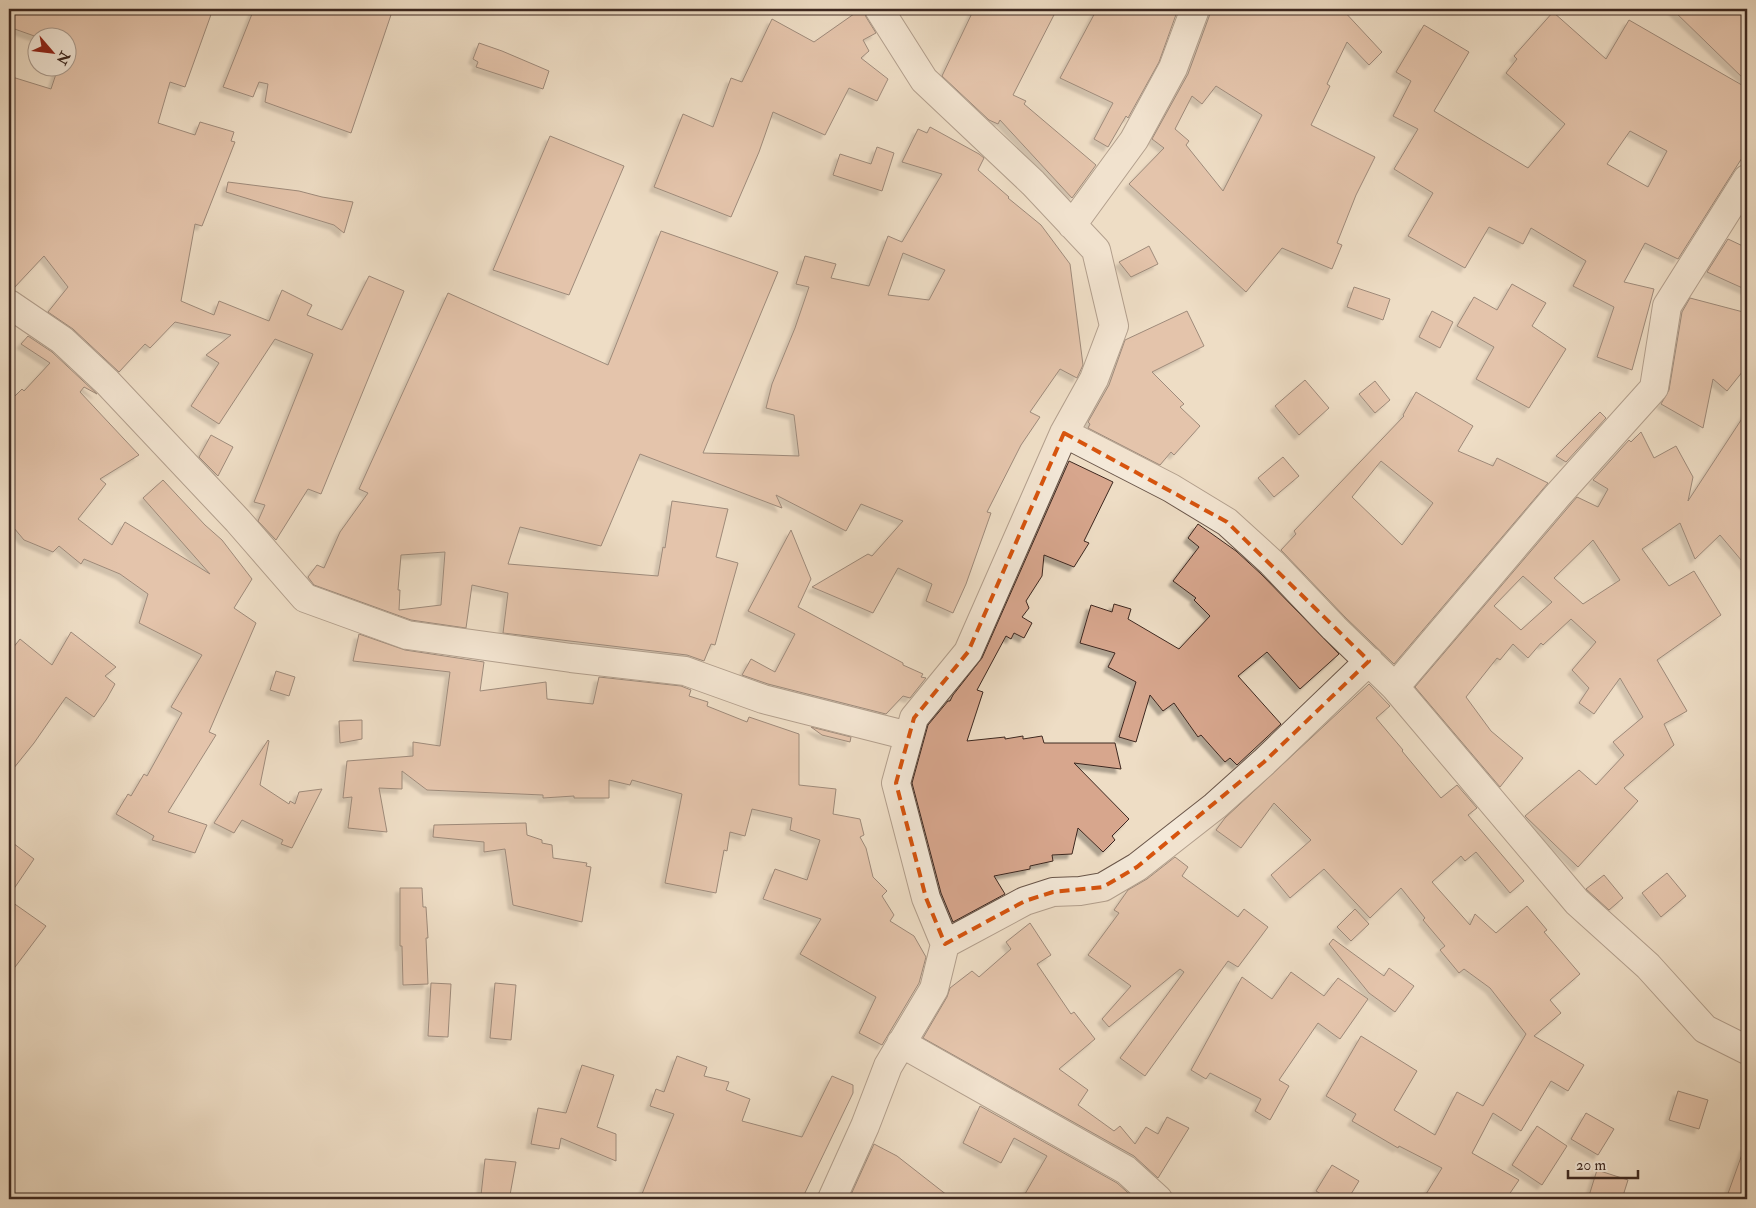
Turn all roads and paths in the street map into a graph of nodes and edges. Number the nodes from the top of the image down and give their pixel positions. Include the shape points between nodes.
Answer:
1 (879, 9) edge
2 (1195, 9) edge
3 (1747, 179) edge
4 (1072, 225) junction
5 (9, 304) edge
6 (1064, 433) junction
7 (1369, 661) junction
8 (1395, 687) junction
9 (909, 736) junction
10 (945, 944) junction
11 (901, 1043) junction
12 (1747, 1050) edge
13 (832, 1199) edge
14 (1158, 1199) edge

1 - 4 street via 924,80 1033,182
2 - 4 street via 1172,68 1134,140
3 - 8 street via 1667,306 1654,388 1557,496
4 - 6 street via 1096,250 1114,326 1094,379
5 - 9 street via 62,340 107,382 306,598 407,635 686,671 763,698
6 - 7 street via 1171,488 1227,522
6 - 9 street via 968,652 914,718
7 - 8 street
7 - 10 street via 1215,806 1137,867 1103,887 1053,892 1025,901
8 - 12 street via 1576,902 1648,966 1705,1029
9 - 10 street via 896,783 926,898
10 - 11 street via 934,989
11 - 13 street via 888,1066
11 - 14 street via 1126,1170

